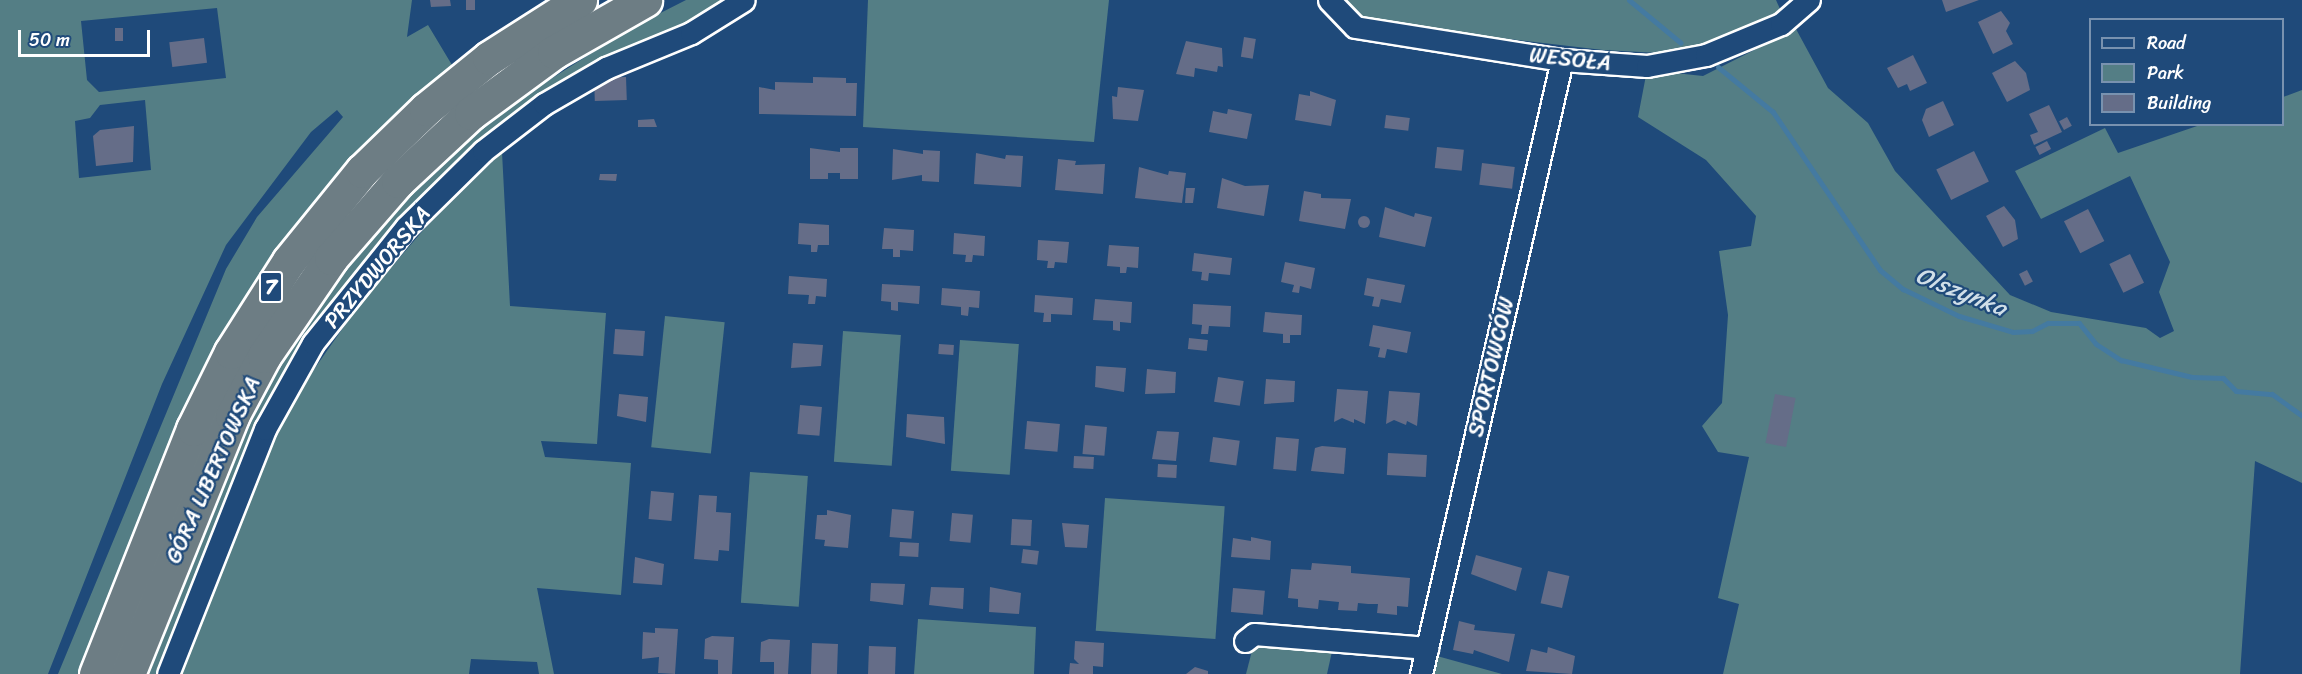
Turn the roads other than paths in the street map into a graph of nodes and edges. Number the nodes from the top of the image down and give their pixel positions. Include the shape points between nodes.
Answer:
1 (579, 0) edge
2 (645, 0) edge
3 (744, 0) edge
4 (1329, 0) edge
5 (1809, 0) edge
6 (1562, 60) junction
7 (1245, 641) dead end
8 (1427, 648) junction
9 (96, 674) edge
10 (128, 674) edge
11 (168, 674) edge
12 (1421, 674) edge

1 - 9 highway, GÓRA LIBERTOWSKA / 7 via 489,58 426,109 362,171 289,261 231,351 197,420
2 - 10 highway, GÓRA LIBERTOWSKA / 7 via 554,52 471,112 398,181 331,258 270,346 232,416
3 - 11 street, PRZYDWORSKA via 691,33 606,68 544,104 483,151 406,227 314,344 265,429
4 - 6 street, WESOŁA via 1355,27
5 - 6 street, WESOŁA via 1781,24 1706,55 1647,66
6 - 8 street, SPORTOWCÓW
7 - 8 street via 1254,634
8 - 12 street, SPORTOWCÓW

